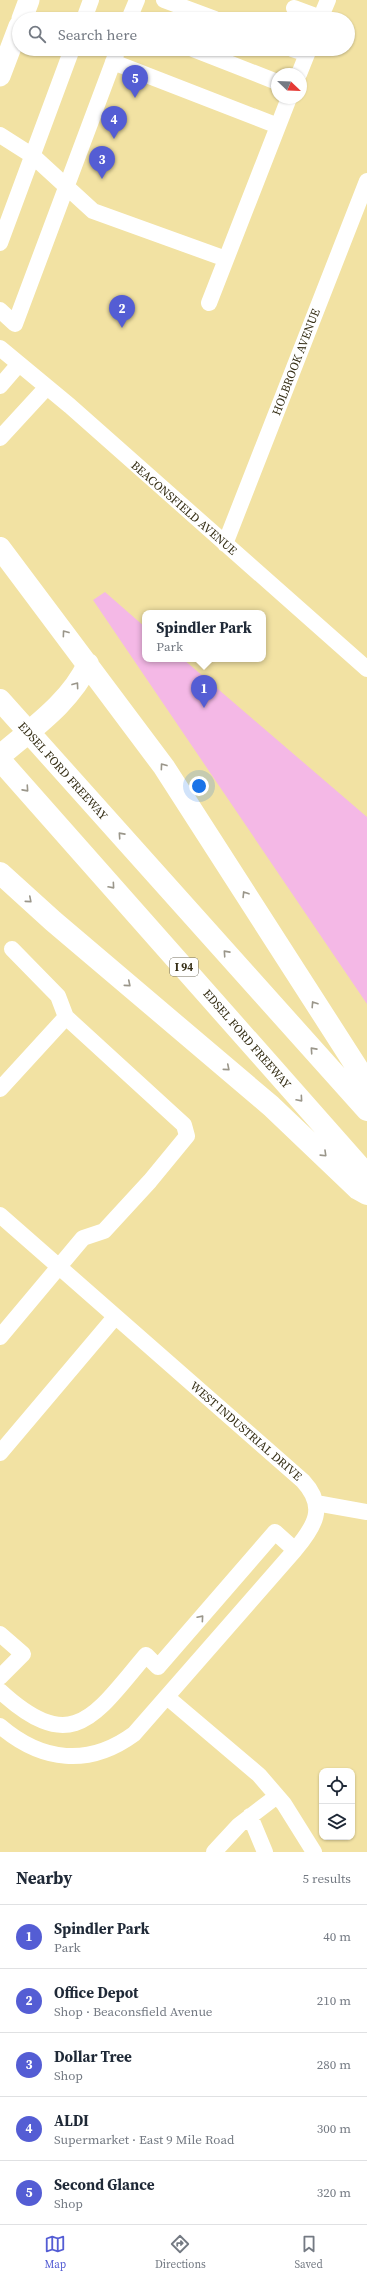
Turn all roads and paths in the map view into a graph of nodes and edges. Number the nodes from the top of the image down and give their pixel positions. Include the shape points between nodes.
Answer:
1 (29, 0) edge
2 (91, 0) edge
3 (136, 0) edge
4 (328, 0) edge
5 (173, 1) edge
6 (25, 12) edge
7 (87, 12) edge
8 (132, 12) edge
9 (199, 12) edge
10 (323, 12) edge
11 (12, 42) edge
12 (69, 56) edge
13 (116, 56) edge
14 (211, 56) edge
15 (306, 56) edge
16 (1, 68) edge
17 (301, 68) edge
18 (271, 80) edge
19 (287, 104) edge
20 (278, 126) junction
21 (0, 135) edge
22 (33, 156) junction
23 (367, 181) edge
24 (66, 187) junction
25 (0, 243) edge
26 (226, 259) junction
27 (209, 303) dead end
28 (0, 310) edge
29 (0, 348) edge
30 (19, 364) junction
31 (0, 386) edge
32 (47, 387) junction
33 (0, 438) edge
34 (225, 544) junction
35 (0, 548) edge
36 (88, 664) junction
37 (367, 669) edge
38 (0, 700) edge
39 (0, 756) edge
40 (0, 760) edge
41 (0, 873) edge
42 (12, 949) dead end
43 (66, 1017) junction
44 (367, 1083) edge
45 (0, 1089) edge
46 (367, 1110) edge
47 (367, 1175) edge
48 (367, 1194) edge
49 (2, 1221) edge
50 (59, 1268) junction
51 (115, 1317) junction
52 (0, 1337) edge
53 (0, 1453) edge
54 (316, 1503) junction
55 (367, 1512) edge
56 (295, 1550) junction
57 (0, 1634) edge
58 (176, 1647) junction
59 (196, 1664) junction
60 (0, 1677) edge
61 (0, 1691) edge
62 (167, 1697) junction
63 (0, 1726) edge
64 (278, 1796) junction
65 (250, 1816) junction
66 (214, 1852) edge
67 (265, 1852) edge
68 (314, 1852) edge

1 - 6 main road
2 - 7 street
3 - 8 street
4 - 10 street
5 - 9 street
11 - 16 main road
12 - 22 street
13 - 20 street
13 - 24 street
14 - 18 street
15 - 17 street
19 - 20 street
20 - 26 street
21 - 22 street
22 - 24 street
22 - 25 street
23 - 34 street, HOLBROOK AVENUE
24 - 26 street via 93,210
24 - 28 street via 15,324
26 - 27 street
29 - 30 street, BEACONSFIELD AVENUE
30 - 31 street
30 - 32 street, BEACONSFIELD AVENUE
32 - 33 street
32 - 34 street, BEACONSFIELD AVENUE
34 - 37 street, BEACONSFIELD AVENUE
36 -> 35 highway
39 -> 36 highway via 77,686
44 -> 36 highway via 185,798
46 -> 38 highway, EDSEL FORD FREEWAY
40 -> 47 highway, EDSEL FORD FREEWAY / I 94
41 -> 48 highway via 271,1106 358,1189
42 - 43 street via 58,996
43 - 45 street
43 - 50 street via 184,1125 187,1136 104,1231 83,1238
49 - 50 street, WEST INDUSTRIAL DRIVE
50 - 51 street, WEST INDUSTRIAL DRIVE
50 - 52 street
51 - 53 street
51 - 54 street, WEST INDUSTRIAL DRIVE via 303,1480 310,1488
54 - 55 street
54 - 56 street via 314,1523 309,1534
58 -> 56 street via 275,1532
56 - 59 street
57 - 60 street via 23,1654
58 - 59 street
58 - 61 street via 158,1667 146,1655 99,1710 71,1725 54,1724 34,1718
59 - 62 street
62 - 63 street via 134,1734 102,1753 78,1757 56,1756 34,1749
62 - 64 street via 259,1775
64 - 65 street
64 - 68 street
65 - 66 street
65 - 67 street

